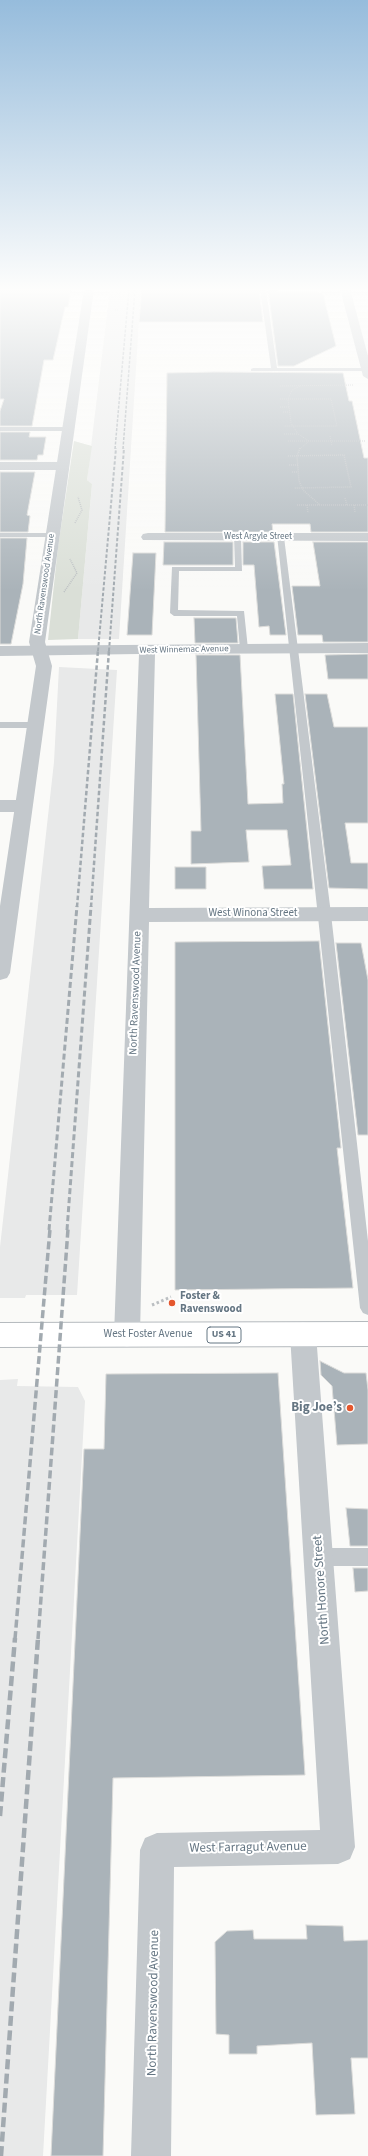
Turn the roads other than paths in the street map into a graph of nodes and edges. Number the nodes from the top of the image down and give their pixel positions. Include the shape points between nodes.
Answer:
1 (74, 390) edge
2 (0, 429) edge
3 (68, 429) junction
4 (0, 466) edge
5 (62, 466) junction
6 (0, 534) edge
7 (52, 535) junction
8 (237, 537) junction
9 (280, 537) junction
10 (368, 537) edge
11 (148, 538) dead end
12 (368, 648) edge
13 (244, 649) junction
14 (295, 649) junction
15 (147, 650) junction
16 (0, 651) edge
17 (41, 652) junction
18 (0, 725) edge
19 (35, 725) junction
20 (0, 806) edge
21 (23, 806) junction
22 (325, 914) junction
23 (368, 914) edge
24 (138, 915) junction
25 (0, 973) edge
26 (368, 1308) edge
27 (303, 1334) junction
28 (368, 1334) edge
29 (0, 1335) edge
30 (127, 1335) junction
31 (320, 1557) junction
32 (368, 1557) edge
33 (338, 1846) joint
34 (157, 1850) joint
35 (151, 2156) edge

1 - 3 street, North Ravenswood Avenue
2 - 3 lane
3 - 5 street, North Ravenswood Avenue
4 - 5 street
5 - 7 street, North Ravenswood Avenue
6 - 7 lane
7 - 17 street, North Ravenswood Avenue via 37,642
8 - 9 street, West Argyle Street
8 - 11 street, West Argyle Street
8 - 13 lane via 238,569 175,569 174,613 241,613
9 - 10 street, West Argyle Street
9 - 14 lane
12 - 14 street, West Winnemac Avenue
13 - 14 street, West Winnemac Avenue
13 - 15 street, West Winnemac Avenue
14 - 22 lane
15 - 17 street, West Winnemac Avenue
15 - 24 street, North Ravenswood Avenue
16 - 17 street, West Winnemac Avenue
17 - 19 street, North Ravenswood Avenue via 44,666
18 - 19 lane
19 - 21 street, North Ravenswood Avenue
20 - 21 street
21 - 25 street, North Ravenswood Avenue
22 - 23 street, West Winona Street
22 - 24 street, West Winona Street
22 - 26 lane
24 - 30 street, North Ravenswood Avenue
27 - 28 main road, West Foster Avenue / US 41
27 - 30 main road, West Foster Avenue / US 41
27 - 31 street, North Honore Street
29 - 30 main road, West Foster Avenue / US 41
31 - 32 lane
31 - 33 street, North Honore Street
33 - 34 street, West Farragut Avenue
34 - 35 street, North Ravenswood Avenue

